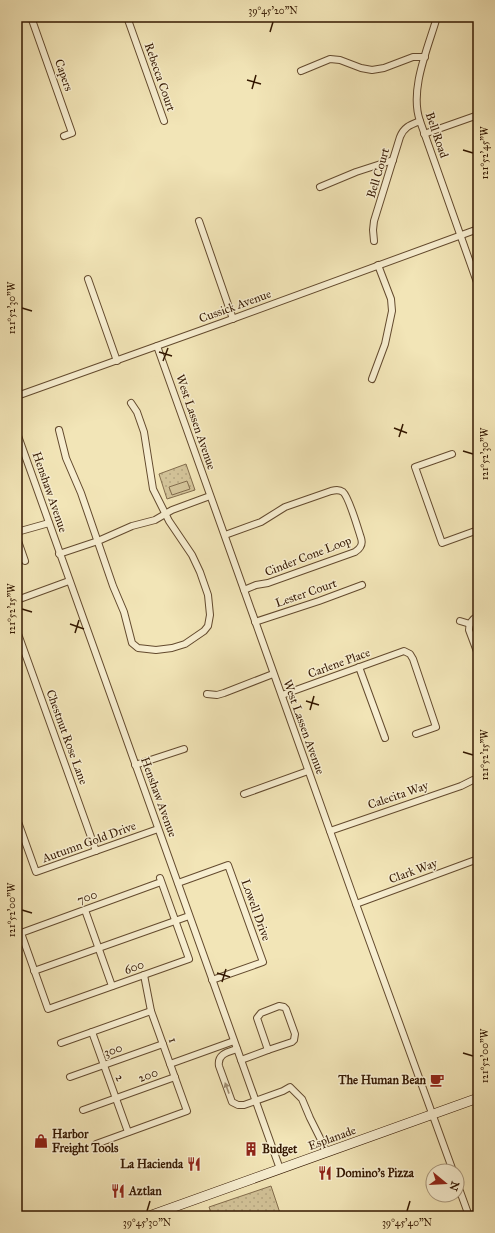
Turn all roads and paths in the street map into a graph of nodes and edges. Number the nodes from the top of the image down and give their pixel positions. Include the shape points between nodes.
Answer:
1 (31, 17) edge
2 (127, 17) edge
3 (437, 17) edge
4 (425, 57) junction
5 (301, 71) dead end
6 (478, 115) edge
7 (164, 121) dead end
8 (420, 121) junction
9 (424, 134) junction
10 (64, 136) dead end
11 (393, 160) junction
12 (320, 187) dead end
13 (199, 221) dead end
14 (478, 229) edge
15 (460, 236) junction
16 (374, 241) dead end
17 (378, 265) junction
18 (88, 279) dead end
19 (478, 285) edge
20 (233, 319) junction
21 (157, 346) junction
22 (117, 361) junction
23 (372, 379) dead end
24 (17, 396) edge
25 (131, 403) dead end
26 (59, 430) dead end
27 (17, 433) edge
28 (452, 454) dead end
29 (210, 496) junction
30 (165, 514) junction
31 (49, 523) junction
32 (478, 530) edge
33 (17, 532) edge
34 (225, 535) junction
35 (17, 538) edge
36 (98, 541) junction
37 (59, 554) junction
38 (25, 561) dead end
39 (69, 581) junction
40 (362, 585) dead end
41 (244, 590) junction
42 (17, 600) edge
43 (478, 616) edge
44 (255, 622) junction
45 (460, 622) dead end
46 (470, 624) junction
47 (17, 631) edge
48 (478, 654) edge
49 (359, 667) junction
50 (273, 674) junction
51 (207, 694) dead end
52 (282, 695) junction
53 (416, 734) dead end
54 (384, 738) dead end
55 (184, 749) dead end
56 (135, 765) junction
57 (308, 771) junction
58 (473, 780) dead end
59 (244, 794) dead end
60 (17, 819) edge
61 (158, 829) junction
62 (330, 830) junction
63 (96, 851) junction
64 (478, 859) edge
65 (160, 880) joint
66 (178, 883) junction
67 (356, 904) junction
68 (85, 910) junction
69 (189, 916) junction
70 (175, 921) junction
71 (98, 948) junction
72 (34, 971) junction
73 (144, 975) junction
74 (212, 980) junction
75 (112, 986) junction
76 (151, 1011) junction
77 (92, 1032) junction
78 (234, 1041) junction
79 (61, 1043) dead end
80 (163, 1044) junction
81 (237, 1049) junction
82 (268, 1050) junction
83 (241, 1060) junction
84 (170, 1064) junction
85 (104, 1065) junction
86 (70, 1077) dead end
87 (175, 1077) junction
88 (478, 1098) edge
89 (116, 1099) junction
90 (255, 1101) junction
91 (83, 1110) dead end
92 (433, 1114) junction
93 (128, 1132) junction
94 (96, 1144) dead end
95 (326, 1153) junction
96 (450, 1163) edge
97 (280, 1169) junction
98 (464, 1203) edge
99 (149, 1216) edge
100 (469, 1216) edge

1 - 10 street, Capers via 72,133
2 - 7 street, Rebecca Court
3 - 4 street, Bell Road
4 - 5 street via 413,57 372,70 330,59
4 - 8 street, Bell Road via 416,95
6 - 9 street
8 - 9 street, Bell Road
8 - 11 street, Bell Court via 404,130
9 - 15 street, Bell Road
11 - 12 street
11 - 16 street, Bell Court via 374,221
13 - 20 street
14 - 15 street, Cussick Avenue
15 - 17 street, Cussick Avenue
15 - 19 street, Bell Road
17 - 20 street, Cussick Avenue
17 - 23 street via 391,299 392,311 385,344
18 - 22 street
20 - 21 street, Cussick Avenue
21 - 22 street, Cussick Avenue
21 - 29 street, West Lassen Avenue
22 - 24 street, Cussick Avenue
25 - 30 street via 144,432 152,489
26 - 36 street via 66,458
27 - 31 street, Henshaw Avenue
28 - 32 street via 415,467 442,543
29 - 30 street
29 - 34 street, West Lassen Avenue
30 - 36 street
30 - 36 street via 192,555 209,602 208,626 186,644 156,650 140,649 134,645
31 - 33 street
31 - 37 street, Henshaw Avenue
34 - 41 street, West Lassen Avenue
34 - 41 street, Cinder Cone Loop via 261,522 285,507 330,490 337,490 347,498 362,538 361,547 356,552
35 - 38 street
36 - 37 street
37 - 39 street, Henshaw Avenue
39 - 42 street
39 - 56 street, Henshaw Avenue
40 - 44 street, Lester Court
41 - 44 street, West Lassen Avenue
43 - 46 street
44 - 50 street, West Lassen Avenue
45 - 46 street
46 - 48 street via 469,630
47 - 63 street, Chestnut Rose Lane
49 - 52 street, Carlene Place
49 - 53 street, Carlene Place via 404,651 410,654 414,659 436,727
49 - 54 street
50 - 51 street via 220,694
50 - 52 street, West Lassen Avenue
52 - 57 street, West Lassen Avenue
55 - 56 street
56 - 61 street, Henshaw Avenue
57 - 59 street
57 - 62 street, West Lassen Avenue
58 - 62 street, Calecita Way
60 - 63 street, Autumn Gold Drive via 36,872
61 - 63 street, Autumn Gold Drive
61 - 66 street, Henshaw Avenue
62 - 67 street, West Lassen Avenue
64 - 67 street, Clark Way
65 - 68 street, 700
65 - 70 street, 600
66 - 69 street, Henshaw Avenue
66 - 74 street, Lowell Drive via 228,865 263,962
67 - 92 street, West Lassen Avenue
68 - 71 street
68 - 72 street, 700 via 21,933
69 - 70 street
69 - 74 street, Henshaw Avenue
70 - 71 street
70 - 73 street, 600 via 189,959
71 - 72 street
71 - 75 street
72 - 75 street, 600 via 48,1009
73 - 75 street, 600
73 - 76 street, 1
74 - 78 street, Henshaw Avenue
76 - 77 street
76 - 80 street, 1
77 - 79 street
77 - 85 street, 2
78 - 81 street, Henshaw Avenue
78 - 84 street
80 - 84 street, 1
80 - 85 street, 300
81 - 83 street, Henshaw Avenue
90 -> 81 street via 238,1106 231,1100 218,1063 223,1054
82 - 82 street via 292,1042 295,1038 287,1011 282,1006 258,1016
82 - 83 street
83 - 90 street, Henshaw Avenue
84 - 87 street, 1
85 - 86 street, 300
85 - 89 street, 2
87 - 89 street, 200
87 - 93 street, 1 via 187,1111
88 - 92 main road, Esplanade
89 - 91 street, 200
89 - 93 street, 2
90 - 95 street via 290,1087 302,1099
90 - 97 street, Henshaw Avenue
92 - 95 main road, Esplanade
92 - 96 street, West Lassen Avenue
93 - 94 street
95 - 97 main road, Esplanade
97 - 99 main road, Esplanade
98 - 100 street

